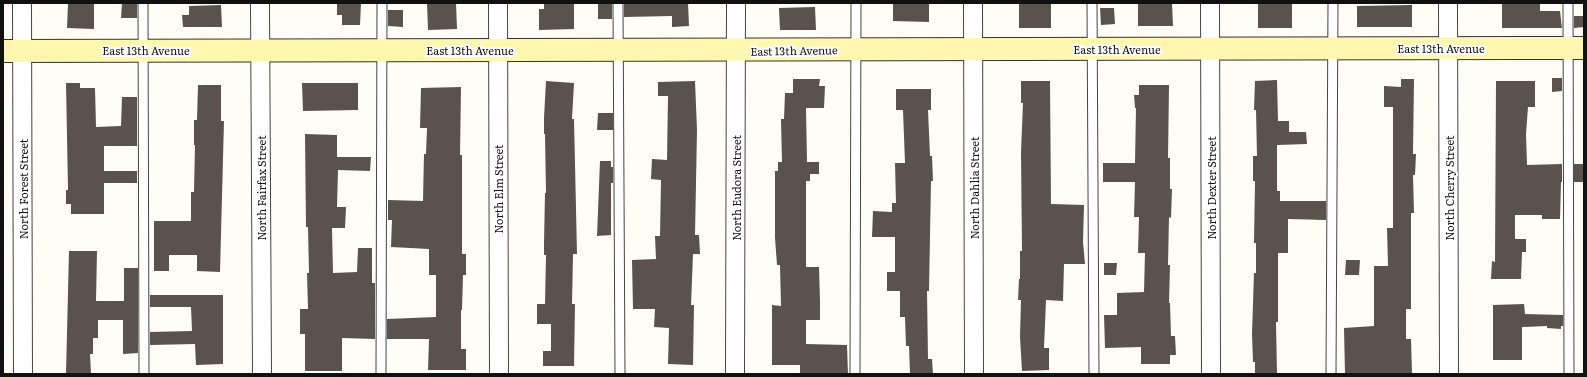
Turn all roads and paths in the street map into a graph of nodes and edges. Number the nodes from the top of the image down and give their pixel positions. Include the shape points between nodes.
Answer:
1 (22, 3) edge
2 (143, 3) edge
3 (260, 3) edge
4 (382, 3) edge
5 (498, 3) edge
6 (618, 3) edge
7 (736, 3) edge
8 (856, 3) edge
9 (973, 3) edge
10 (1092, 3) edge
11 (1210, 3) edge
12 (1333, 3) edge
13 (1448, 3) edge
14 (1568, 3) edge
15 (973, 48) junction
16 (1448, 48) junction
17 (1576, 48) edge
18 (1092, 49) junction
19 (1211, 49) junction
20 (1334, 49) junction
21 (143, 50) junction
22 (261, 50) junction
23 (382, 50) junction
24 (498, 50) junction
25 (618, 50) junction
26 (856, 50) junction
27 (13, 51) edge
28 (736, 51) junction
29 (23, 374) edge
30 (144, 374) edge
31 (262, 374) edge
32 (381, 374) edge
33 (499, 374) edge
34 (620, 374) edge
35 (735, 374) edge
36 (855, 374) edge
37 (974, 374) edge
38 (1094, 374) edge
39 (1211, 374) edge
40 (1331, 374) edge
41 (1449, 374) edge
42 (1569, 374) edge

1 - 27 street, North Forest Street
2 - 21 lane
3 - 22 street, North Fairfax Street
4 - 23 lane
5 - 24 street, North Elm Street
6 - 25 lane
7 - 28 street, North Eudora Street
8 - 26 lane
9 - 15 street, North Dahlia Street
10 - 18 lane
11 - 19 street, North Dexter Street
12 - 20 lane
13 - 16 street, North Cherry Street
14 - 17 lane
15 - 18 main road, East 13th Avenue
15 - 26 main road, East 13th Avenue
15 - 37 street, North Dahlia Street
16 - 17 main road, East 13th Avenue
16 - 20 main road, East 13th Avenue
16 - 41 street, North Cherry Street
17 - 42 lane
18 - 19 main road, East 13th Avenue
18 - 38 lane
19 - 20 main road, East 13th Avenue
19 - 39 street, North Dexter Street
20 - 40 lane
21 - 22 main road, East 13th Avenue
21 - 27 main road, East 13th Avenue
21 - 30 lane
22 - 23 main road, East 13th Avenue
22 - 31 street, North Fairfax Street
23 - 24 main road, East 13th Avenue
23 - 32 lane
24 - 25 main road, East 13th Avenue
24 - 33 street, North Elm Street
25 - 28 main road, East 13th Avenue
25 - 34 lane
26 - 28 main road, East 13th Avenue
26 - 36 lane
27 - 29 street, North Forest Street
28 - 35 street, North Eudora Street

